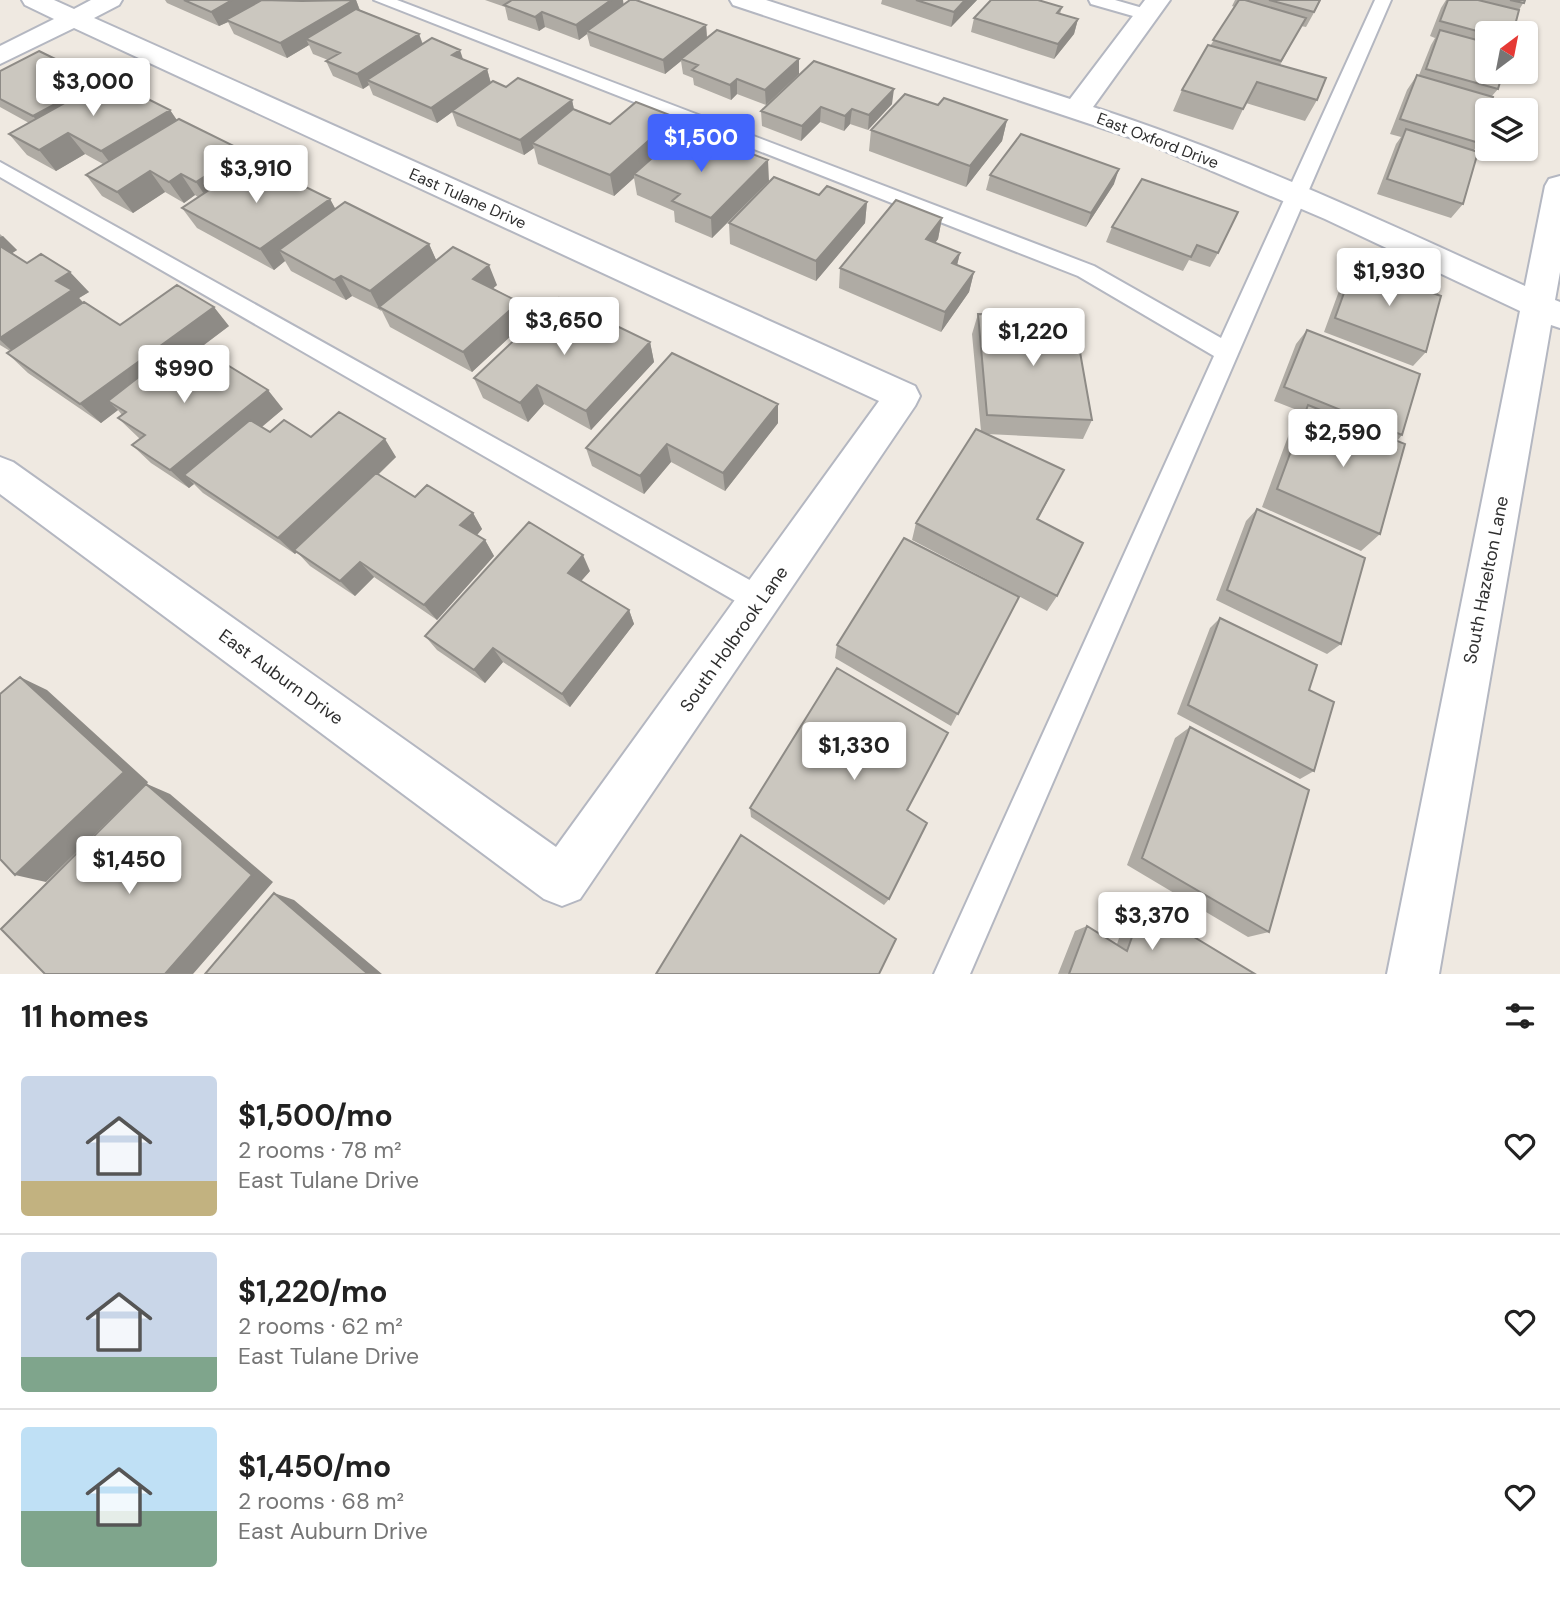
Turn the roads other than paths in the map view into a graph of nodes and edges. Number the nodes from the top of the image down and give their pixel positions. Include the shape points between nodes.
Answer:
1 (34, 0) edge
2 (110, 0) edge
3 (382, 0) edge
4 (742, 0) edge
5 (1097, 0) edge
6 (1383, 0) edge
7 (1153, 7) edge
8 (73, 18) junction
9 (0, 56) edge
10 (1076, 110) junction
11 (0, 168) edge
12 (1560, 186) edge
13 (1298, 196) junction
14 (1548, 311) edge
15 (1228, 353) junction
16 (902, 396) joint
17 (0, 473) edge
18 (761, 601) junction
19 (562, 881) joint
20 (952, 974) edge
21 (1413, 974) edge

1 - 8 street, East Tulane Drive
2 - 8 street
3 - 15 lane via 1086,271
4 - 10 street, East Oxford Drive
5 - 7 lane
6 - 13 lane
7 - 10 street
8 - 9 street
8 - 16 street, East Tulane Drive
10 - 13 street, East Oxford Drive via 1154,136
11 - 18 lane
12 - 14 street, South Hazelton Lane
13 - 14 street, East Oxford Drive
13 - 15 lane
14 - 21 street, South Hazelton Lane
15 - 20 lane
16 - 18 street, South Holbrook Lane
17 - 19 street, East Auburn Drive
18 - 19 street, South Holbrook Lane

